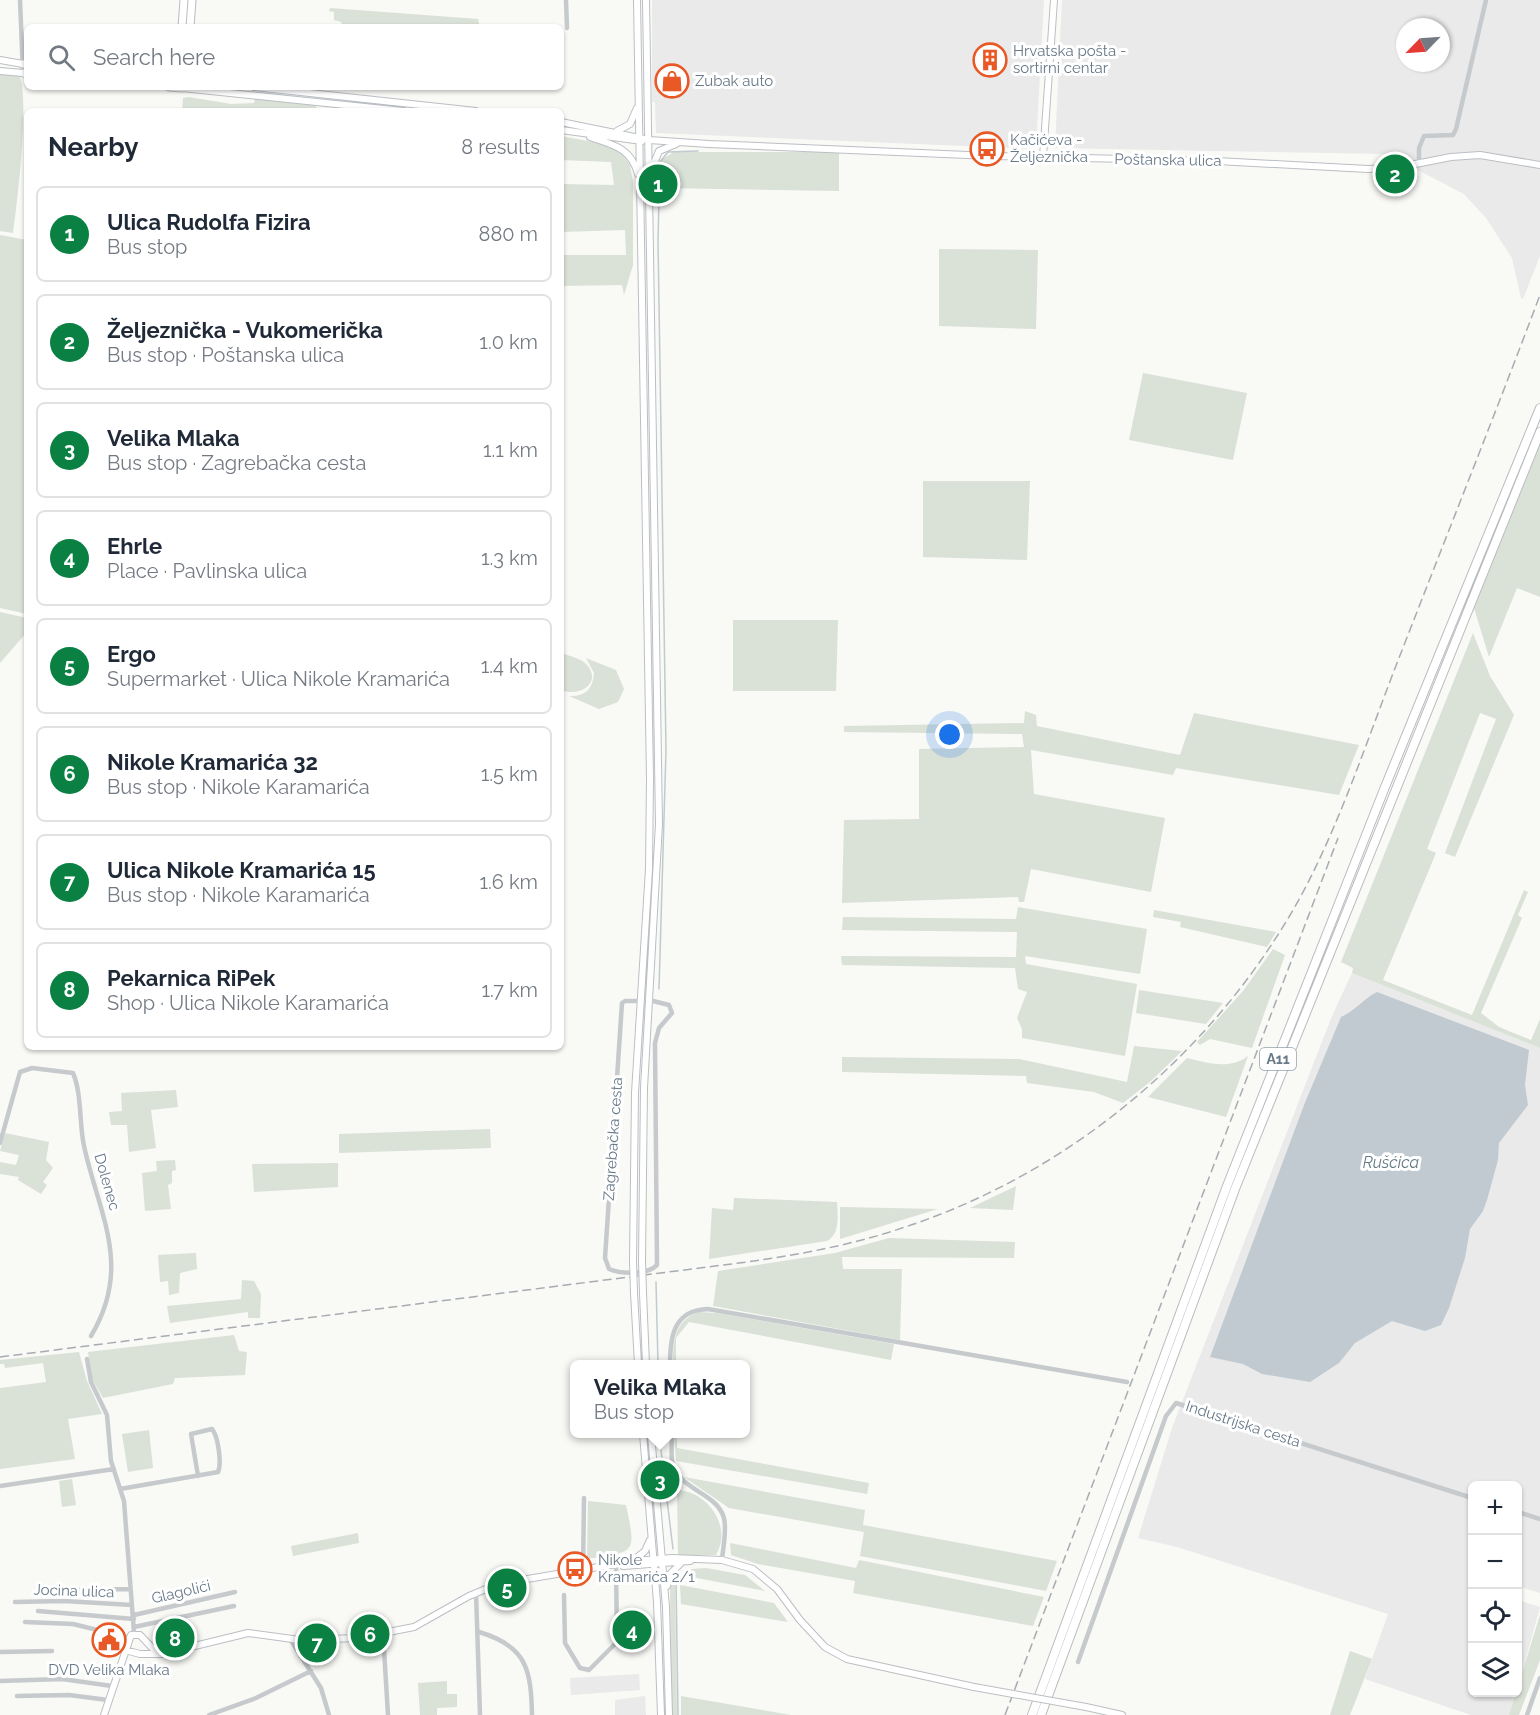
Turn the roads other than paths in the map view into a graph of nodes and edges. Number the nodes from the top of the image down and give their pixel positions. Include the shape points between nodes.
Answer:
1 (20, 0) edge
2 (184, 0) edge
3 (192, 0) edge
4 (566, 0) edge
5 (638, 0) edge
6 (646, 0) edge
7 (1054, 0) edge
8 (1486, 0) edge
9 (183, 24) edge
10 (190, 24) edge
11 (567, 28) dead end
12 (24, 51) edge
13 (0, 60) edge
14 (24, 64) edge
15 (0, 71) edge
16 (24, 74) edge
17 (210, 90) edge
18 (282, 90) edge
19 (639, 99) junction
20 (375, 108) edge
21 (448, 108) edge
22 (564, 123) edge
23 (564, 130) edge
24 (611, 131) junction
25 (582, 132) junction
26 (640, 139) junction
27 (648, 140) junction
28 (685, 143) junction
29 (1043, 157) junction
30 (1419, 164) junction
31 (1540, 165) edge
32 (640, 187) junction
33 (649, 187) junction
34 (1540, 408) edge
35 (1540, 432) edge
36 (649, 1000) junction
37 (640, 1001) junction
38 (0, 1143) edge
39 (91, 1336) dead end
40 (87, 1359) dead end
41 (638, 1360) edge
42 (646, 1360) edge
43 (670, 1360) edge
44 (1127, 1382) dead end
45 (643, 1438) edge
46 (651, 1438) edge
47 (672, 1438) edge
48 (114, 1469) junction
49 (198, 1476) junction
50 (0, 1486) edge
51 (120, 1489) junction
52 (1468, 1496) edge
53 (584, 1498) dead end
54 (1522, 1513) edge
55 (1540, 1519) edge
56 (652, 1536) junction
57 (693, 1560) junction
58 (722, 1560) junction
59 (663, 1561) junction
60 (630, 1562) junction
61 (654, 1562) junction
62 (682, 1563) junction
63 (616, 1565) junction
64 (582, 1571) junction
65 (130, 1589) junction
66 (57, 1590) dead end
67 (665, 1590) junction
68 (235, 1592) dead end
69 (476, 1592) junction
70 (564, 1594) dead end
71 (15, 1602) dead end
72 (132, 1605) junction
73 (234, 1606) dead end
74 (38, 1611) dead end
75 (134, 1617) junction
76 (25, 1622) dead end
77 (479, 1632) junction
78 (133, 1633) junction
79 (383, 1633) junction
80 (290, 1639) junction
81 (125, 1650) junction
82 (52, 1651) dead end
83 (0, 1652) edge
84 (158, 1654) junction
85 (1078, 1662) dead end
86 (311, 1671) junction
87 (1540, 1678) edge
88 (0, 1681) edge
89 (112, 1686) junction
90 (17, 1696) dead end
91 (108, 1700) junction
92 (104, 1715) edge
93 (209, 1715) edge
94 (329, 1715) edge
95 (388, 1715) edge
96 (480, 1715) edge
97 (532, 1715) edge
98 (661, 1715) edge
99 (669, 1715) edge
100 (1032, 1715) edge
101 (1041, 1715) edge
102 (1122, 1715) edge
103 (1527, 1715) edge

1 - 12 street
2 - 9 main road
3 - 10 main road
4 - 11 street
5 - 19 main road, Zagrebačka cesta
6 - 27 main road
7 - 29 main road
8 - 30 street via 1456,129 1453,135 1424,136
13 - 14 main road
15 - 16 main road
17 - 20 main road
18 - 21 main road
19 - 24 main road via 630,123
19 - 26 main road, Zagrebačka cesta
22 - 24 main road
23 - 25 main road
24 - 26 main road
25 - 26 main road
25 - 32 main road via 616,144 626,152
26 - 27 main road, Poštanska ulica
26 - 32 main road, Zagrebačka cesta
27 - 28 main road, Poštanska ulica
27 - 33 main road
28 - 29 main road, Poštanska ulica
28 - 33 main road via 656,154
29 - 30 main road, Poštanska ulica via 1368,169
30 - 31 main road, Poštanska ulica via 1480,155
32 - 37 main road, Zagrebačka cesta via 650,779
33 - 36 main road, Zagrebačka cesta via 659,778
34 - 100 highway, A11 via 1227,1186
35 - 101 highway, A11 via 1235,1189
36 - 37 street, Zagrebačka cesta via 669,1005 672,1013 659,1028 655,1043 657,1263 649,1271 618,1272 609,1269 605,1258 622,1003
36 - 42 main road, Zagrebačka cesta, bridge via 642,1125
37 - 41 main road, Zagrebačka cesta, bridge via 633,1261
38 - 39 street, Dolenec via 18,1075 23,1070 67,1070 74,1076 84,1146 104,1211 110,1252 106,1307
40 - 48 street via 91,1382 107,1415 108,1447
43 - 44 street via 675,1325 687,1314 708,1309
45 - 56 main road
46 - 59 main road
47 - 58 street via 672,1461 679,1476 714,1503 723,1517
48 - 50 street
48 - 51 street
49 - 49 street via 219,1470 212,1429 191,1434
49 - 51 street
51 - 65 street via 126,1513
52 - 85 street, Industrijska cesta via 1176,1403 1166,1416
53 - 64 street
54 - 55 street
56 - 60 main road via 645,1551
56 - 61 main road
57 - 58 main road
57 - 59 main road
57 - 62 main road
58 - 102 main road, bridge via 745,1565 763,1576 810,1633 834,1653 859,1664
59 - 61 main road
59 - 62 main road
59 - 67 main road
60 - 61 main road
60 - 63 main road
61 - 63 main road
61 - 98 main road
62 - 67 main road via 670,1574
63 - 64 main road
63 - 70 street via 616,1642 589,1670 580,1668 566,1649
64 - 69 main road via 518,1579
65 - 66 street, Jocina ulica
65 - 72 street
67 - 99 main road
68 - 75 street, Glagolići
69 - 77 street
69 - 79 main road via 419,1625
71 - 72 street, Jocina ulica
72 - 75 street
73 - 78 street
74 - 75 street, Glagolići
75 - 78 street
76 - 78 street
77 - 96 street
77 - 97 street via 506,1644 524,1662 532,1686
78 - 81 main road
78 - 84 main road via 142,1636
79 - 80 main road via 340,1640
79 - 95 street
80 - 84 main road via 243,1634
80 - 86 street
81 - 84 main road
81 - 89 main road
82 - 83 street
86 - 93 street via 256,1698
86 - 94 street via 325,1697
87 - 103 street
88 - 89 street via 62,1678
89 - 91 main road
90 - 91 street via 69,1695
91 - 92 main road

